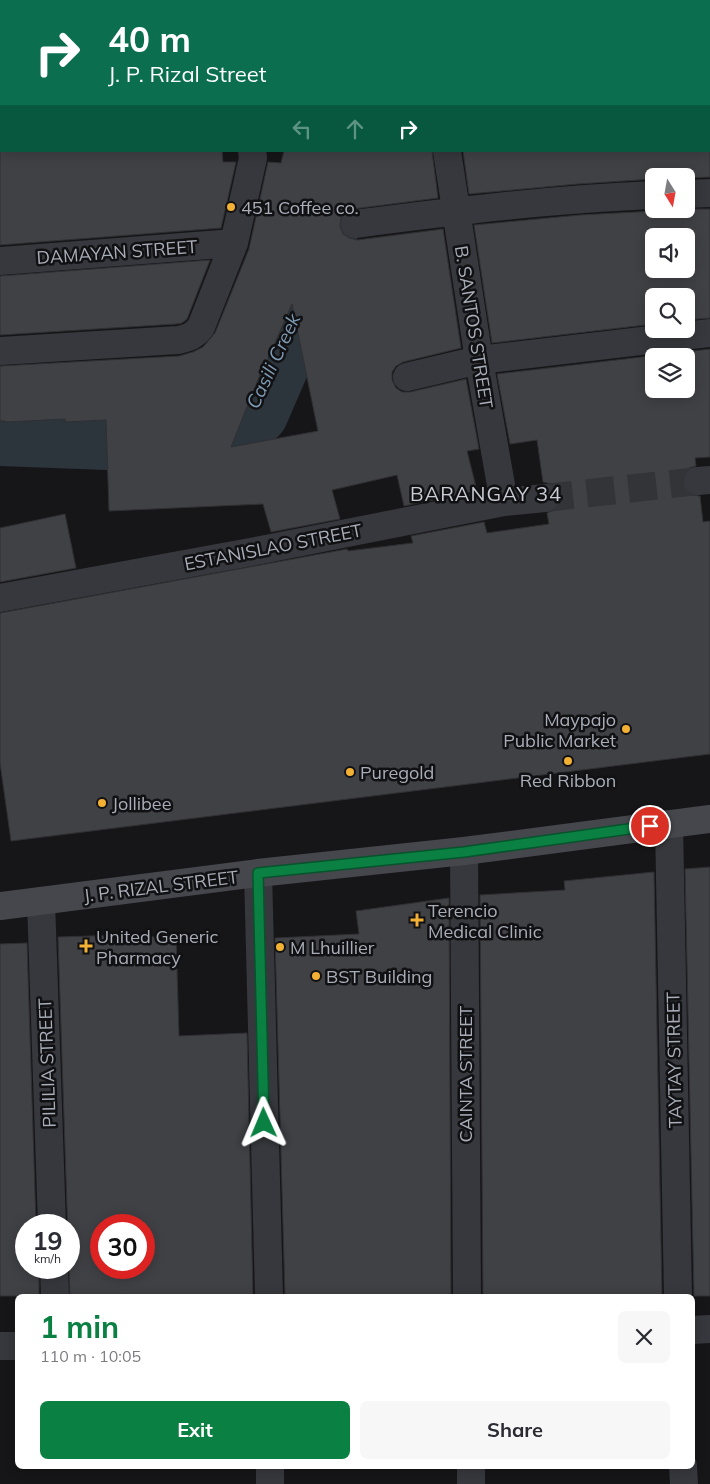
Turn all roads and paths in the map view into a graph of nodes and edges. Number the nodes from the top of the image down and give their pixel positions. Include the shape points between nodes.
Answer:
1 (252, 152) edge
2 (447, 152) edge
3 (710, 193) edge
4 (695, 194) edge
5 (645, 195) edge
6 (455, 211) junction
7 (355, 224) dead end
8 (234, 243) junction
9 (0, 261) edge
10 (710, 333) edge
11 (0, 352) edge
12 (479, 360) junction
13 (407, 377) dead end
14 (545, 498) tunnel mouth
15 (504, 502) junction
16 (0, 598) edge
17 (710, 819) edge
18 (669, 824) junction
19 (464, 852) junction
20 (258, 873) junction
21 (41, 901) junction
22 (0, 906) edge
23 (52, 1214) edge
24 (54, 1279) edge
25 (55, 1294) edge
26 (269, 1294) edge
27 (467, 1294) edge
28 (678, 1294) edge
29 (710, 1329) edge
30 (695, 1330) edge
31 (0, 1346) edge
32 (15, 1346) edge
33 (270, 1469) edge
34 (471, 1469) edge
35 (683, 1469) edge
36 (270, 1484) edge
37 (472, 1484) edge
38 (684, 1484) edge

1 - 8 street via 254,158
2 - 6 street, B. SANTOS STREET
3 - 4 street
5 - 6 street
6 - 7 street
6 - 12 street, B. SANTOS STREET
8 - 9 street, DAMAYAN STREET
8 - 11 street via 201,327 189,338
10 - 12 street
12 - 13 street
12 - 15 street, B. SANTOS STREET
14 - 15 street, ESTANISLAO STREET
15 - 16 street, ESTANISLAO STREET
17 - 18 street, J. P. RIZAL STREET
18 - 19 street, J. P. RIZAL STREET
18 - 28 street, TAYTAY STREET
19 - 20 street, J. P. RIZAL STREET
19 - 27 street, CAINTA STREET
20 - 21 street, J. P. RIZAL STREET
20 - 26 street
21 - 22 street, J. P. RIZAL STREET
21 - 23 street, PILILIA STREET
24 - 25 street
29 - 30 street
31 - 32 street
33 - 36 street
34 - 37 street
35 - 38 street

